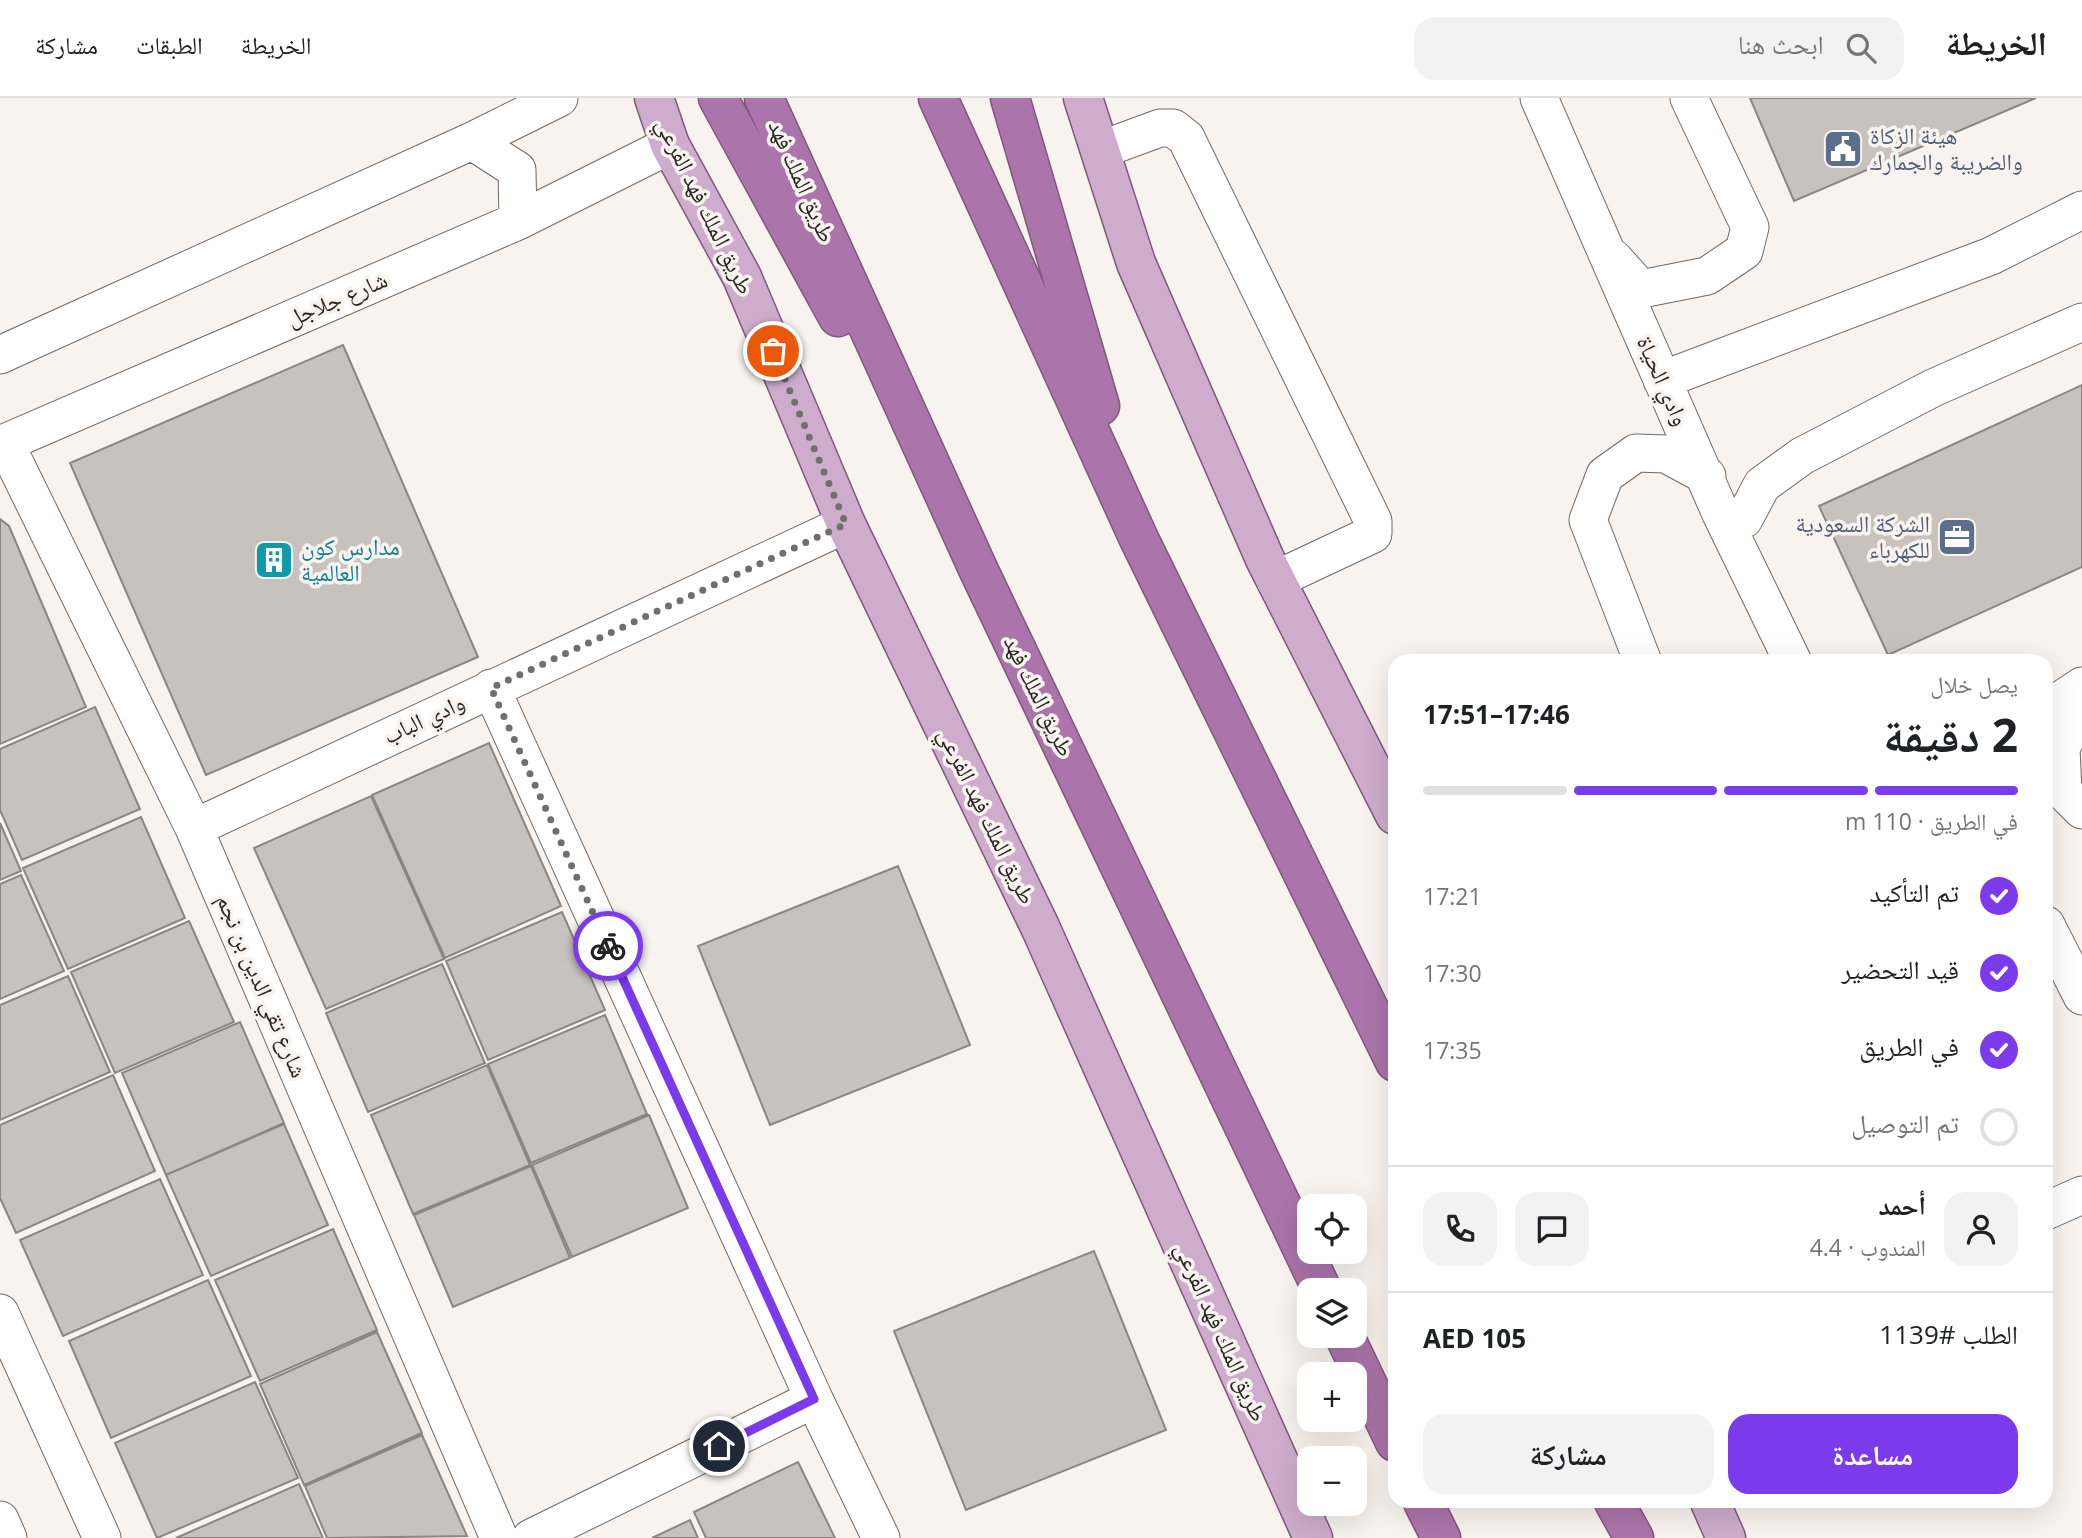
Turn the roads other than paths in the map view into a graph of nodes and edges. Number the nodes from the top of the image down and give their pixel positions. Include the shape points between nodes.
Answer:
1 (559, 98) edge
2 (654, 98) edge
3 (718, 98) edge
4 (764, 98) edge
5 (938, 98) edge
6 (1010, 98) edge
7 (1083, 98) edge
8 (1539, 98) edge
9 (1689, 98) edge
10 (472, 141) junction
11 (670, 145) junction
12 (1100, 150) junction
13 (2082, 210) edge
14 (518, 221) junction
15 (1605, 249) junction
16 (2082, 322) edge
17 (0, 355) edge
18 (1662, 380) junction
19 (2, 444) edge
20 (1707, 476) junction
21 (1721, 514) junction
22 (846, 524) junction
23 (1139, 539) junction
24 (979, 571) junction
25 (1275, 580) junction
26 (1640, 654) edge
27 (1789, 654) edge
28 (2082, 671) edge
29 (2053, 682) edge
30 (2082, 686) edge
31 (491, 688) junction
32 (2053, 705) edge
33 (2082, 707) edge
34 (1388, 800) edge
35 (2082, 810) edge
36 (194, 828) junction
37 (2053, 939) edge
38 (2082, 996) edge
39 (1388, 1048) edge
40 (2082, 1195) edge
41 (2053, 1208) edge
42 (1316, 1278) edge
43 (0, 1313) edge
44 (1350, 1348) edge
45 (814, 1399) junction
46 (1388, 1427) edge
47 (1426, 1508) edge
48 (1610, 1508) edge
49 (1617, 1508) edge
50 (1713, 1508) edge
51 (0, 1520) edge
52 (8, 1538) edge
53 (102, 1538) edge
54 (499, 1538) edge
55 (530, 1538) edge
56 (881, 1538) edge
57 (1313, 1538) edge
58 (1441, 1538) edge
59 (1623, 1538) edge
60 (1634, 1538) edge
61 (1726, 1538) edge

1 - 10 street
2 - 11 main road, طريق الملك فهد الفرعي
3 - 24 highway
4 - 24 highway, طريق الملك فهد
5 - 23 highway
6 - 23 highway
7 - 12 main road
8 - 15 street, وادي الحياة
9 - 15 street via 1750,227 1744,251 1707,276 1641,289
10 - 14 street via 517,170
10 - 17 street
11 - 14 street, شارع جلاجل
11 - 22 main road, طريق الملك فهد الفرعي via 742,277
12 - 25 main road via 1136,263
12 - 25 street via 1160,128 1173,128 1186,138 1373,521 1373,534
13 - 18 street via 1991,256
14 - 19 street, شارع جلاجل
15 - 18 street, وادي الحياة
16 - 21 street via 1933,388 1802,456 1762,485 1744,519
18 - 20 street, وادي الحياة
19 - 36 street, شارع تقي الدين بن نجم
20 - 21 street, وادي الحياة
20 - 26 street via 1665,454 1636,453 1605,475 1588,520
21 - 27 street, وادي الحياة
22 - 31 street, وادي الباب
22 - 57 main road, طريق الملك فهد الفرعي via 1041,929
23 - 39 highway
24 - 42 highway, طريق الملك فهد
25 - 34 main road
28 - 29 street
30 - 32 street
31 - 36 street, وادي الباب
31 - 45 street
33 - 35 street via 2062,748 2063,792
36 - 54 street, شارع تقي الدين بن نجم
37 - 38 street
40 - 41 street
43 - 53 street
44 - 46 highway
45 - 55 street
45 - 56 street
47 - 58 highway
48 - 59 highway
49 - 60 highway
50 - 61 main road
51 - 52 street

